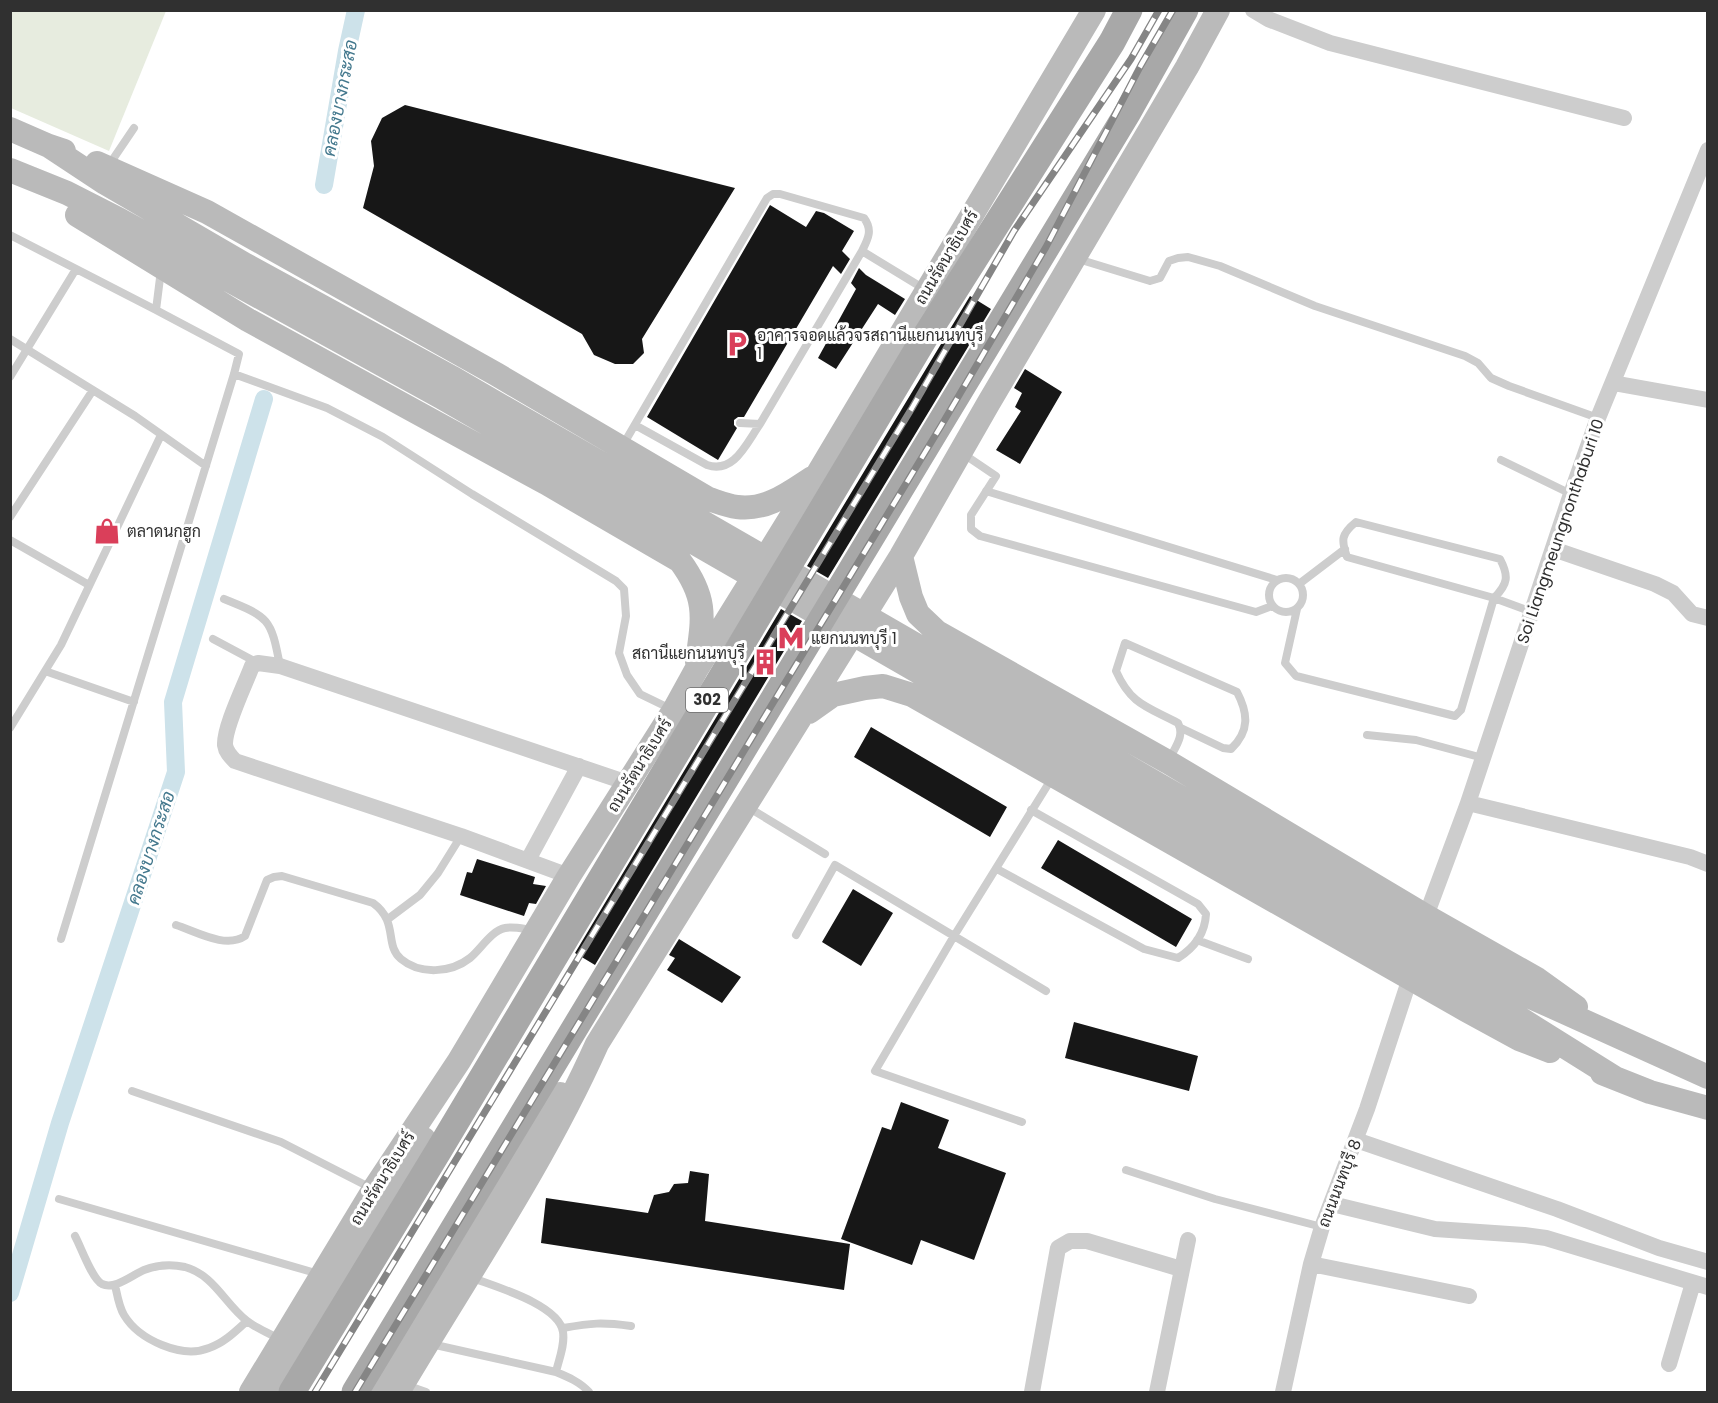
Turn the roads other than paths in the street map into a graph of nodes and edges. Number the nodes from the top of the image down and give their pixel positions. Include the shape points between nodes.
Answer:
1 (1094, 10) edge
2 (1129, 10) edge
3 (1185, 10) edge
4 (1218, 10) edge
5 (1253, 10) edge
6 (1624, 118) dead end
7 (134, 128) dead end
8 (10, 129) edge
9 (49, 146) junction
10 (1707, 150) edge
11 (107, 168) junction
12 (16, 173) edge
13 (10, 235) edge
14 (862, 251) junction
15 (1075, 258) junction
16 (162, 265) junction
17 (76, 269) junction
18 (926, 291) junction
19 (156, 310) junction
20 (10, 339) edge
21 (28, 349) junction
22 (234, 374) junction
23 (10, 377) edge
24 (1613, 383) junction
25 (446, 387) junction
26 (93, 390) junction
27 (1707, 400) edge
28 (1598, 417) junction
29 (740, 423) dead end
30 (760, 424) junction
31 (635, 425) junction
32 (161, 435) junction
33 (622, 448) junction
34 (961, 453) junction
35 (1501, 460) dead end
36 (206, 466) junction
37 (817, 475) junction
38 (986, 491) junction
39 (1571, 494) junction
40 (709, 499) junction
41 (10, 517) edge
42 (10, 540) edge
43 (1345, 549) junction
44 (1554, 549) junction
45 (901, 556) junction
46 (680, 561) junction
47 (1277, 580) junction
48 (1299, 584) junction
49 (89, 585) junction
50 (1494, 598) junction
51 (224, 599) dead end
52 (1272, 606) junction
53 (1297, 609) junction
54 (1532, 612) junction
55 (1707, 618) edge
56 (937, 632) junction
57 (213, 639) dead end
58 (258, 663) junction
59 (280, 666) junction
60 (696, 670) junction
61 (45, 671) junction
62 (912, 695) junction
63 (134, 702) junction
64 (674, 711) junction
65 (803, 716) junction
66 (10, 728) edge
67 (1181, 728) junction
68 (1367, 735) dead end
69 (1483, 758) junction
70 (1168, 762) junction
71 (579, 766) junction
72 (1053, 775) junction
73 (628, 783) junction
74 (1468, 803) junction
75 (745, 806) junction
76 (1031, 810) junction
77 (461, 836) junction
78 (825, 854) dead end
79 (528, 860) junction
80 (1707, 864) edge
81 (997, 869) junction
82 (569, 876) junction
83 (1426, 916) junction
84 (388, 919) junction
85 (176, 925) dead end
86 (536, 930) junction
87 (796, 935) dead end
88 (954, 936) junction
89 (62, 939) dead end
90 (1197, 940) junction
91 (1248, 959) dead end
92 (1468, 976) junction
93 (1410, 978) junction
94 (1046, 991) dead end
95 (1619, 1038) junction
96 (597, 1044) junction
97 (459, 1061) junction
98 (1707, 1077) edge
99 (1615, 1078) junction
100 (132, 1091) dead end
101 (1707, 1108) edge
102 (1022, 1122) dead end
103 (1356, 1140) junction
104 (439, 1150) junction
105 (1126, 1170) dead end
106 (402, 1178) junction
107 (374, 1189) junction
108 (59, 1199) dead end
109 (1332, 1204) junction
110 (1322, 1227) junction
111 (75, 1236) dead end
112 (1188, 1240) dead end
113 (1707, 1262) edge
114 (1311, 1264) junction
115 (1181, 1269) junction
116 (322, 1275) junction
117 (469, 1276) junction
118 (114, 1285) junction
119 (1700, 1285) edge
120 (1469, 1296) dead end
121 (247, 1321) junction
122 (631, 1326) dead end
123 (563, 1328) junction
124 (282, 1341) junction
125 (428, 1343) junction
126 (1669, 1364) dead end
127 (556, 1372) junction
128 (400, 1388) edge
129 (251, 1392) edge
130 (272, 1392) edge
131 (291, 1392) edge
132 (354, 1392) edge
133 (373, 1392) edge
134 (426, 1392) edge
135 (589, 1392) edge
136 (1032, 1392) edge
137 (1157, 1392) edge
138 (1283, 1392) edge

1 - 18 main road, ถนนรัตนาธิเบศร์ / 302
2 - 104 main road, ถนนรัตนาธิเบศร์ / 302 via 925,337
3 - 132 main road via 1103,153
4 - 15 main road
5 - 6 street via 1330,43
7 - 11 lane
8 - 9 main road
9 - 11 main road
9 - 25 main road
10 - 24 street, Soi Liangmeungnonthaburi 10
11 - 33 main road via 207,212
12 - 16 main road
12 - 25 main road via 66,193
13 - 17 lane
14 - 18 lane
14 - 30 lane via 845,272
14 - 31 lane via 870,234 864,218 780,194 767,198
15 - 28 lane via 1150,281 1160,278 1169,261 1178,258 1220,266 1315,306 1465,356 1478,363 1491,378
15 - 34 main road
16 - 19 lane
16 - 46 main road via 248,320
17 - 19 lane
17 - 21 lane
18 - 37 main road, ถนนรัตนาธิเบศร์ / 302
19 - 22 lane via 239,354
20 - 21 lane
21 - 23 lane
21 - 26 lane
22 - 36 lane
22 - 64 lane via 327,408 383,437 616,581 624,589 626,616 619,653 627,675 640,694
24 - 27 street
24 - 28 street, Soi Liangmeungnonthaburi 10
25 - 92 main road
26 - 32 lane
26 - 41 lane
28 - 39 street, Soi Liangmeungnonthaburi 10
29 - 30 lane
30 - 31 lane via 733,462 724,468 707,465
31 - 33 lane
32 - 36 lane
32 - 49 lane
33 - 40 main road
34 - 38 lane via 996,476
34 - 45 main road
35 - 39 lane
36 - 63 lane
37 - 40 main road via 775,501 757,507 737,507
37 - 60 main road, ถนนรัตนาธิเบศร์ / 302
38 - 47 lane
38 - 52 lane via 971,515 971,530 980,536 1256,612
39 - 44 street, Soi Liangmeungnonthaburi 10
40 - 46 main road via 723,520 714,549
42 - 49 lane
43 - 48 lane
43 - 50 lane via 1347,557
43 - 50 lane via 1342,543 1346,530 1356,522 1500,559 1506,572 1503,589
44 - 54 street, Soi Liangmeungnonthaburi 10
44 - 55 street via 1655,584 1673,593 1692,614
45 - 56 main road via 918,614
45 - 65 main road
46 - 60 main road via 694,580 700,600 702,622
47 - 48 lane via 1289,578
47 - 52 lane via 1269,595
48 - 53 lane via 1303,594
49 - 61 lane
50 - 53 lane via 1461,710 1455,716 1296,676 1285,663
50 - 54 lane
51 - 59 lane via 269,623
52 - 53 lane via 1287,613
54 - 69 street, Soi Liangmeungnonthaburi 10
56 - 62 main road via 910,635 898,646 893,660 895,678
56 - 70 main road
57 - 58 lane
58 - 59 street
58 - 77 street via 252,666 226,733 225,746 235,761
59 - 71 street
60 - 64 main road, ถนนรัตนาธิเบศร์ / 302
61 - 63 lane
61 - 66 lane
62 - 65 main road via 883,686 865,687 833,695
62 - 72 main road
63 - 89 lane
64 - 73 main road, ถนนรัตนาธิเบศร์ / 302
65 - 75 main road
67 - 67 lane via 1232,749 1246,721 1245,708 1237,692 1125,642 1116,671 1123,686 1133,699
67 - 70 lane
68 - 69 lane via 1416,740
69 - 74 street, Soi Liangmeungnonthaburi 10
70 - 83 main road
71 - 73 street
71 - 79 street
72 - 76 lane
72 - 93 main road
73 - 82 main road, ถนนรัตนาธิเบศร์ / 302
74 - 80 street
74 - 83 street, Soi Liangmeungnonthaburi 10
75 - 78 lane
75 - 96 main road
76 - 81 lane
76 - 90 lane via 1198,904 1206,914
77 - 79 street
77 - 84 lane via 420,895
79 - 82 street
81 - 88 lane
81 - 90 lane via 1144,949 1178,958
82 - 86 main road, ถนนรัตนาธิเบศร์ / 302
83 - 95 main road via 1537,979
84 - 85 lane via 374,903 282,876 267,880 245,936 238,941 224,941
84 - 86 lane via 393,947 400,959 428,971 450,969 468,959 503,928
86 - 97 main road, ถนนรัตนาธิเบศร์ / 302
87 - 88 lane via 835,865
88 - 94 lane
88 - 102 lane via 875,1071
90 - 91 lane
92 - 95 main road via 1513,989
92 - 99 main road via 1508,1011
93 - 99 main road via 1519,1039
93 - 103 street, ถนนนนทบุรี 8
95 - 98 main road
96 - 117 main road via 537,1163
96 - 133 main road via 540,1122 473,1226
97 - 106 main road via 443,1104
97 - 107 main road, ถนนรัตนาธิเบศร์ / 302
99 - 101 main road
100 - 107 lane via 280,1142
103 - 109 street, ถนนนนทบุรี 8
103 - 113 street
104 - 106 main road
104 - 131 main road, ถนนรัตนาธิเบศร์ / 302
105 - 110 lane
106 - 130 main road
107 - 116 main road, ถนนรัตนาธิเบศร์ / 302
108 - 116 lane
109 - 110 street, ถนนนนทบุรี 8
109 - 119 street via 1436,1229 1546,1238
110 - 114 street, ถนนนนทบุรี 8
111 - 118 lane via 94,1277 99,1283
112 - 115 street
114 - 120 street
114 - 138 street, ถนนนนทบุรี 8
115 - 136 street via 1087,1241 1070,1241 1059,1248
115 - 137 street
116 - 124 main road, ถนนรัตนาธิเบศร์ / 302
117 - 123 lane via 535,1301
117 - 125 main road
118 - 121 lane via 165,1265 186,1267 205,1276
118 - 121 lane via 123,1314 133,1327 156,1342 188,1352 209,1348
119 - 126 street
121 - 124 lane
122 - 123 lane via 603,1322
123 - 127 lane
124 - 129 main road, ถนนรัตนาธิเบศร์ / 302
125 - 127 lane
125 - 128 main road
127 - 135 lane
128 - 134 lane

